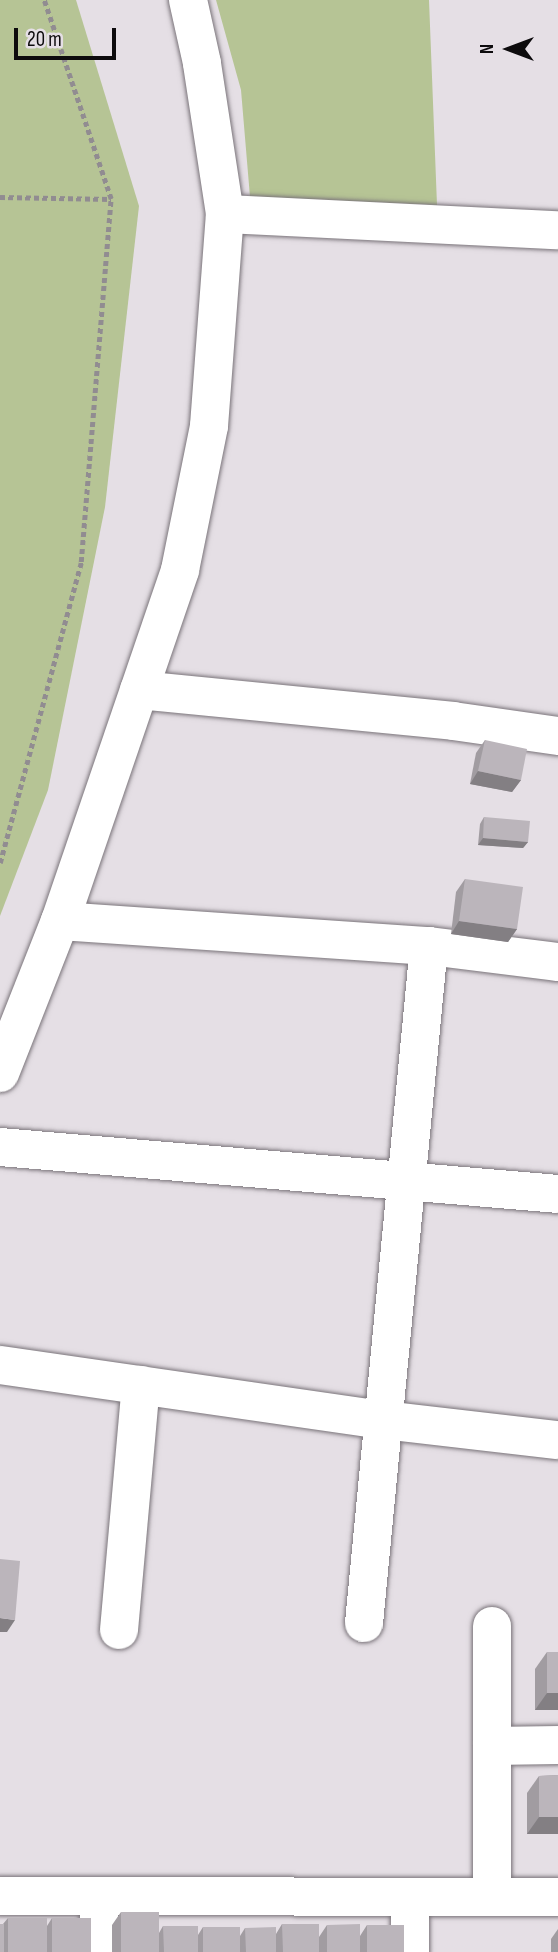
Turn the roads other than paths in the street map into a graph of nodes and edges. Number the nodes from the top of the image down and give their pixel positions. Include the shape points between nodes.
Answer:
1 (188, 0) edge
2 (225, 214) junction
3 (558, 230) edge
4 (139, 690) junction
5 (558, 736) edge
6 (60, 921) junction
7 (429, 946) junction
8 (558, 962) edge
9 (0, 1073) edge
10 (0, 1147) edge
11 (406, 1179) junction
12 (558, 1194) edge
13 (0, 1365) edge
14 (141, 1385) junction
15 (384, 1420) junction
16 (558, 1440) edge
17 (364, 1623) dead end
18 (492, 1626) dead end
19 (119, 1630) dead end
20 (558, 1745) edge
21 (492, 1746) junction
22 (0, 1896) edge
23 (99, 1896) junction
24 (410, 1897) junction
25 (492, 1897) junction
26 (558, 1897) edge
27 (99, 1952) edge
28 (410, 1952) edge

1 - 2 street
2 - 3 street
2 - 4 street via 209,426 180,570
4 - 5 street
4 - 6 street
6 - 7 street
6 - 9 street
7 - 8 street
7 - 11 street
10 - 11 street
11 - 12 street
11 - 15 street
13 - 14 street
14 - 15 street
14 - 19 street
15 - 16 street
15 - 17 street
18 - 21 street
20 - 21 street
21 - 25 street
22 - 23 street
23 - 24 street
23 - 27 street
24 - 25 street
24 - 28 street
25 - 26 street

